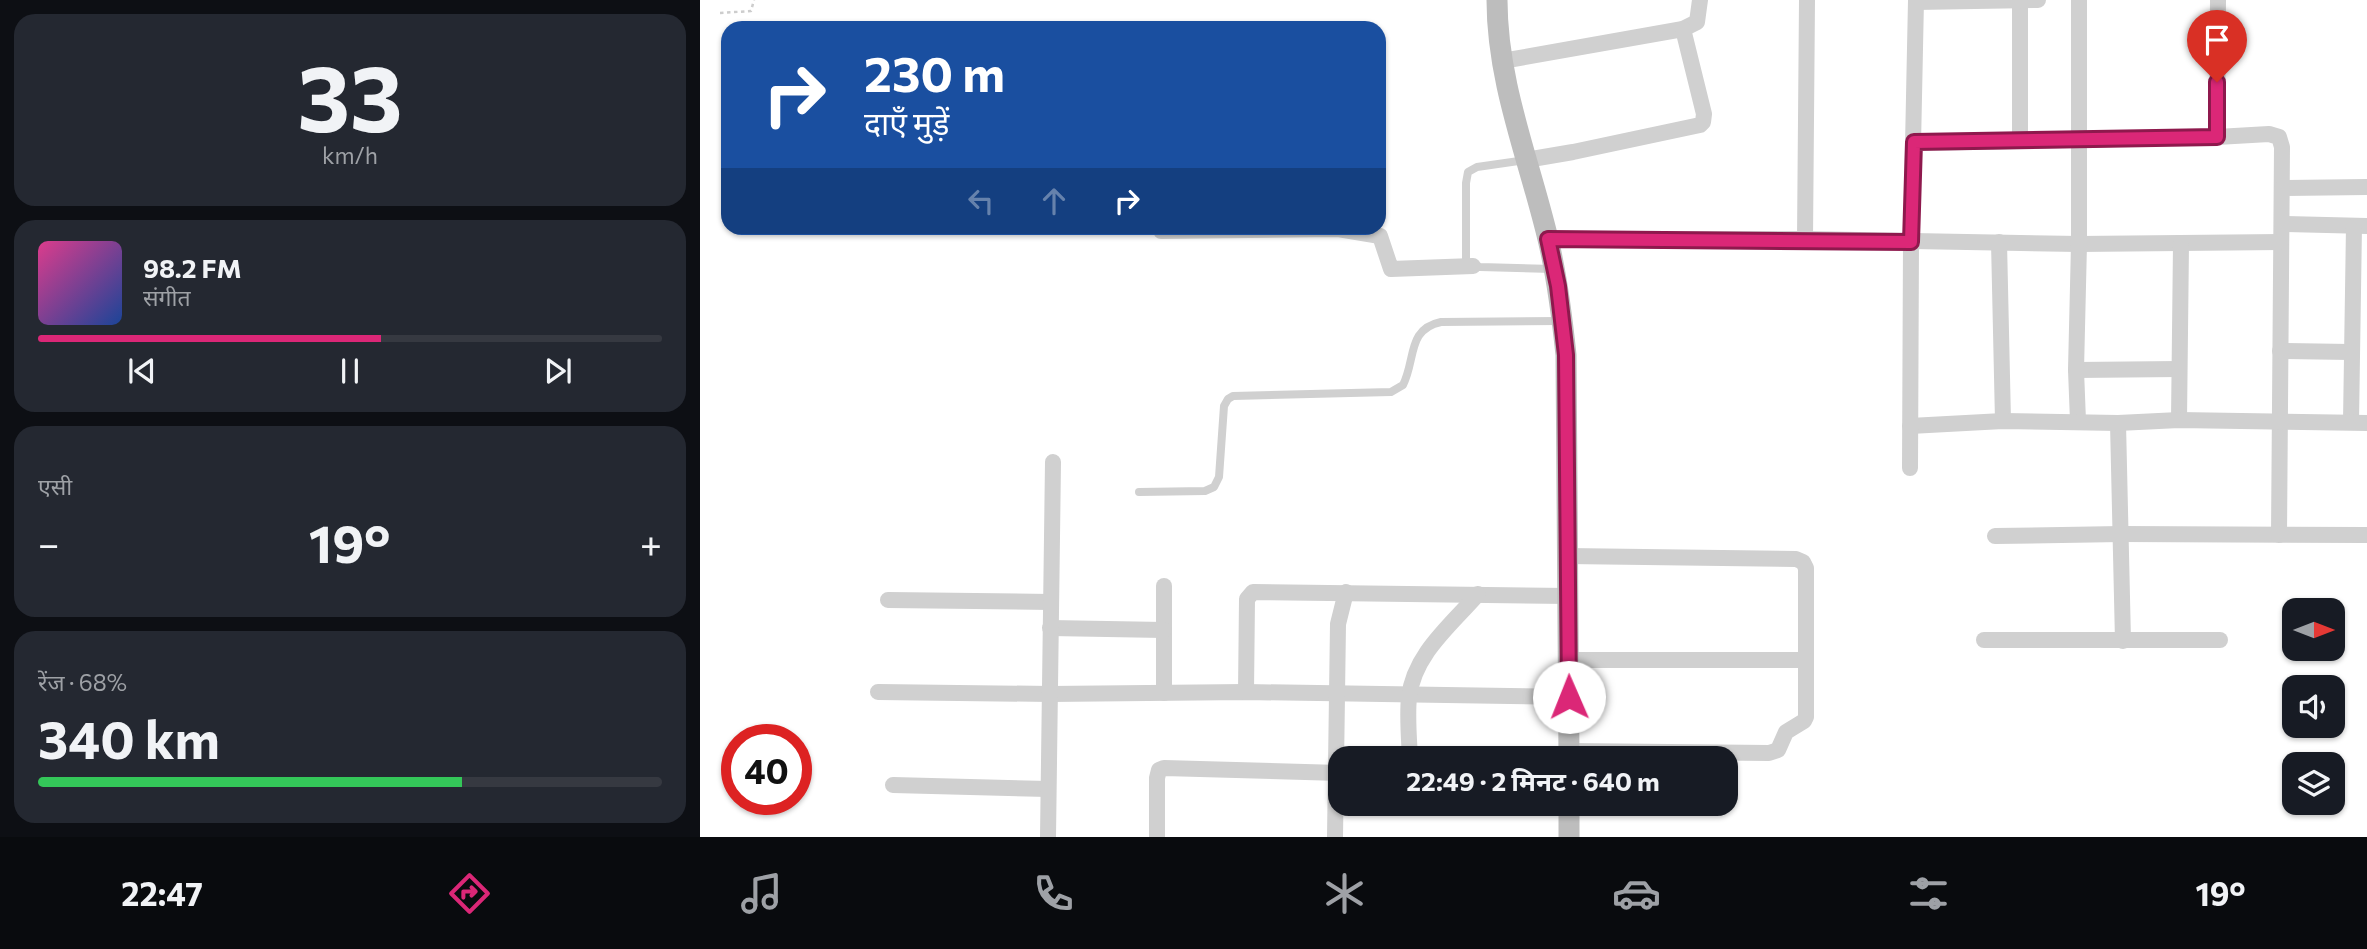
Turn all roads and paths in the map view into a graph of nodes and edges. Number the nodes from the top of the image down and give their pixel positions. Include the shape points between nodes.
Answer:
1 (754, 0) edge
2 (1497, 0) edge
3 (1700, 0) edge
4 (1807, 0) edge
5 (2038, 0) edge
6 (2079, 0) edge
7 (2218, 0) edge
8 (1916, 1) edge
9 (2020, 1) edge
10 (720, 13) dead end
11 (1683, 29) junction
12 (1502, 61) junction
13 (2217, 137) junction
14 (2080, 140) junction
15 (2020, 141) junction
16 (1914, 142) junction
17 (1526, 160) junction
18 (2367, 187) edge
19 (2282, 188) junction
20 (2282, 224) junction
21 (2361, 226) edge
22 (1374, 235) edge
23 (1548, 239) junction
24 (1805, 239) junction
25 (1911, 242) junction
26 (1998, 242) junction
27 (2281, 242) junction
28 (2079, 244) junction
29 (2180, 244) junction
30 (1473, 266) junction
31 (1554, 270) junction
32 (1563, 321) junction
33 (2280, 351) junction
34 (2350, 352) junction
35 (2179, 369) junction
36 (2076, 370) junction
37 (2179, 420) junction
38 (2003, 421) junction
39 (2078, 421) junction
40 (2281, 421) junction
41 (2118, 423) junction
42 (2359, 423) edge
43 (1910, 426) junction
44 (1053, 462) dead end
45 (1910, 468) dead end
46 (1139, 492) dead end
47 (2121, 534) junction
48 (2279, 535) junction
49 (2367, 535) edge
50 (1995, 536) dead end
51 (1567, 556) junction
52 (1164, 586) dead end
53 (1346, 592) junction
54 (1478, 594) junction
55 (1568, 596) junction
56 (888, 600) dead end
57 (1051, 602) junction
58 (1051, 628) junction
59 (1164, 630) junction
60 (1984, 640) dead end
61 (2220, 640) dead end
62 (2123, 641) junction
63 (1568, 660) junction
64 (1805, 660) junction
65 (878, 692) dead end
66 (1246, 692) junction
67 (1164, 693) junction
68 (1050, 694) junction
69 (1337, 694) junction
70 (1409, 696) junction
71 (1569, 697) junction
72 (1337, 746) edge
73 (1410, 746) edge
74 (1569, 746) edge
75 (1738, 752) edge
76 (1328, 773) edge
77 (893, 785) dead end
78 (1048, 789) junction
79 (1336, 816) edge
80 (1569, 816) edge
81 (1048, 837) edge
82 (1157, 837) edge
83 (1335, 837) edge
84 (1569, 837) edge

1 - 10 path via 751,11
2 - 12 street
3 - 11 street via 1697,22
4 - 24 street
5 - 9 street
6 - 14 street
7 - 13 street
8 - 9 street
8 - 16 street
9 - 15 street
11 - 12 street
11 - 17 street via 1704,114 1700,125
12 - 17 street
13 - 14 street
13 - 19 street via 2279,137
14 - 15 street
14 - 28 street
15 - 16 street
16 - 25 street
17 - 23 street
17 - 30 lane via 1477,167 1466,176 1465,255
18 - 19 street
19 - 20 street
20 - 21 street
20 - 27 street
21 - 34 street
22 - 30 street via 1380,236 1391,269
23 - 24 street
23 - 31 street
24 - 25 street
25 - 26 street
25 - 43 street
26 - 28 street
26 - 38 street
27 - 29 street
27 - 33 street
28 - 29 street
28 - 36 street
29 - 35 street
30 - 31 lane
31 - 32 street
32 - 46 lane via 1426,326 1418,335 1403,385 1391,392 1233,396 1224,406 1219,477 1214,487
32 - 51 street
33 - 34 street
33 - 40 street
34 - 42 street
35 - 36 street
35 - 37 street
36 - 39 street
37 - 40 street
37 - 41 street
38 - 39 street
38 - 43 street
39 - 41 street
40 - 42 street
40 - 48 street
41 - 47 street
43 - 45 street
44 - 57 street
47 - 48 street
47 - 50 street
47 - 62 street
48 - 49 street
51 - 55 street
51 - 64 street via 1800,560 1806,568
52 - 59 street
53 - 54 street
53 - 66 street via 1250,593
53 - 69 street via 1338,624
54 - 55 street
54 - 70 street via 1424,654
55 - 63 street
56 - 57 street
57 - 58 street
58 - 59 street
58 - 68 street
59 - 67 street
60 - 62 street
61 - 62 street
63 - 64 street
63 - 71 street
64 - 75 street via 1804,721 1786,732 1775,752
65 - 68 street
66 - 67 street
66 - 69 street
67 - 68 street
68 - 78 street
69 - 70 street
69 - 72 street
70 - 71 street
70 - 73 street
71 - 74 street
76 - 82 street via 1164,768 1158,774
77 - 78 street
78 - 81 street
79 - 83 street
80 - 84 street

